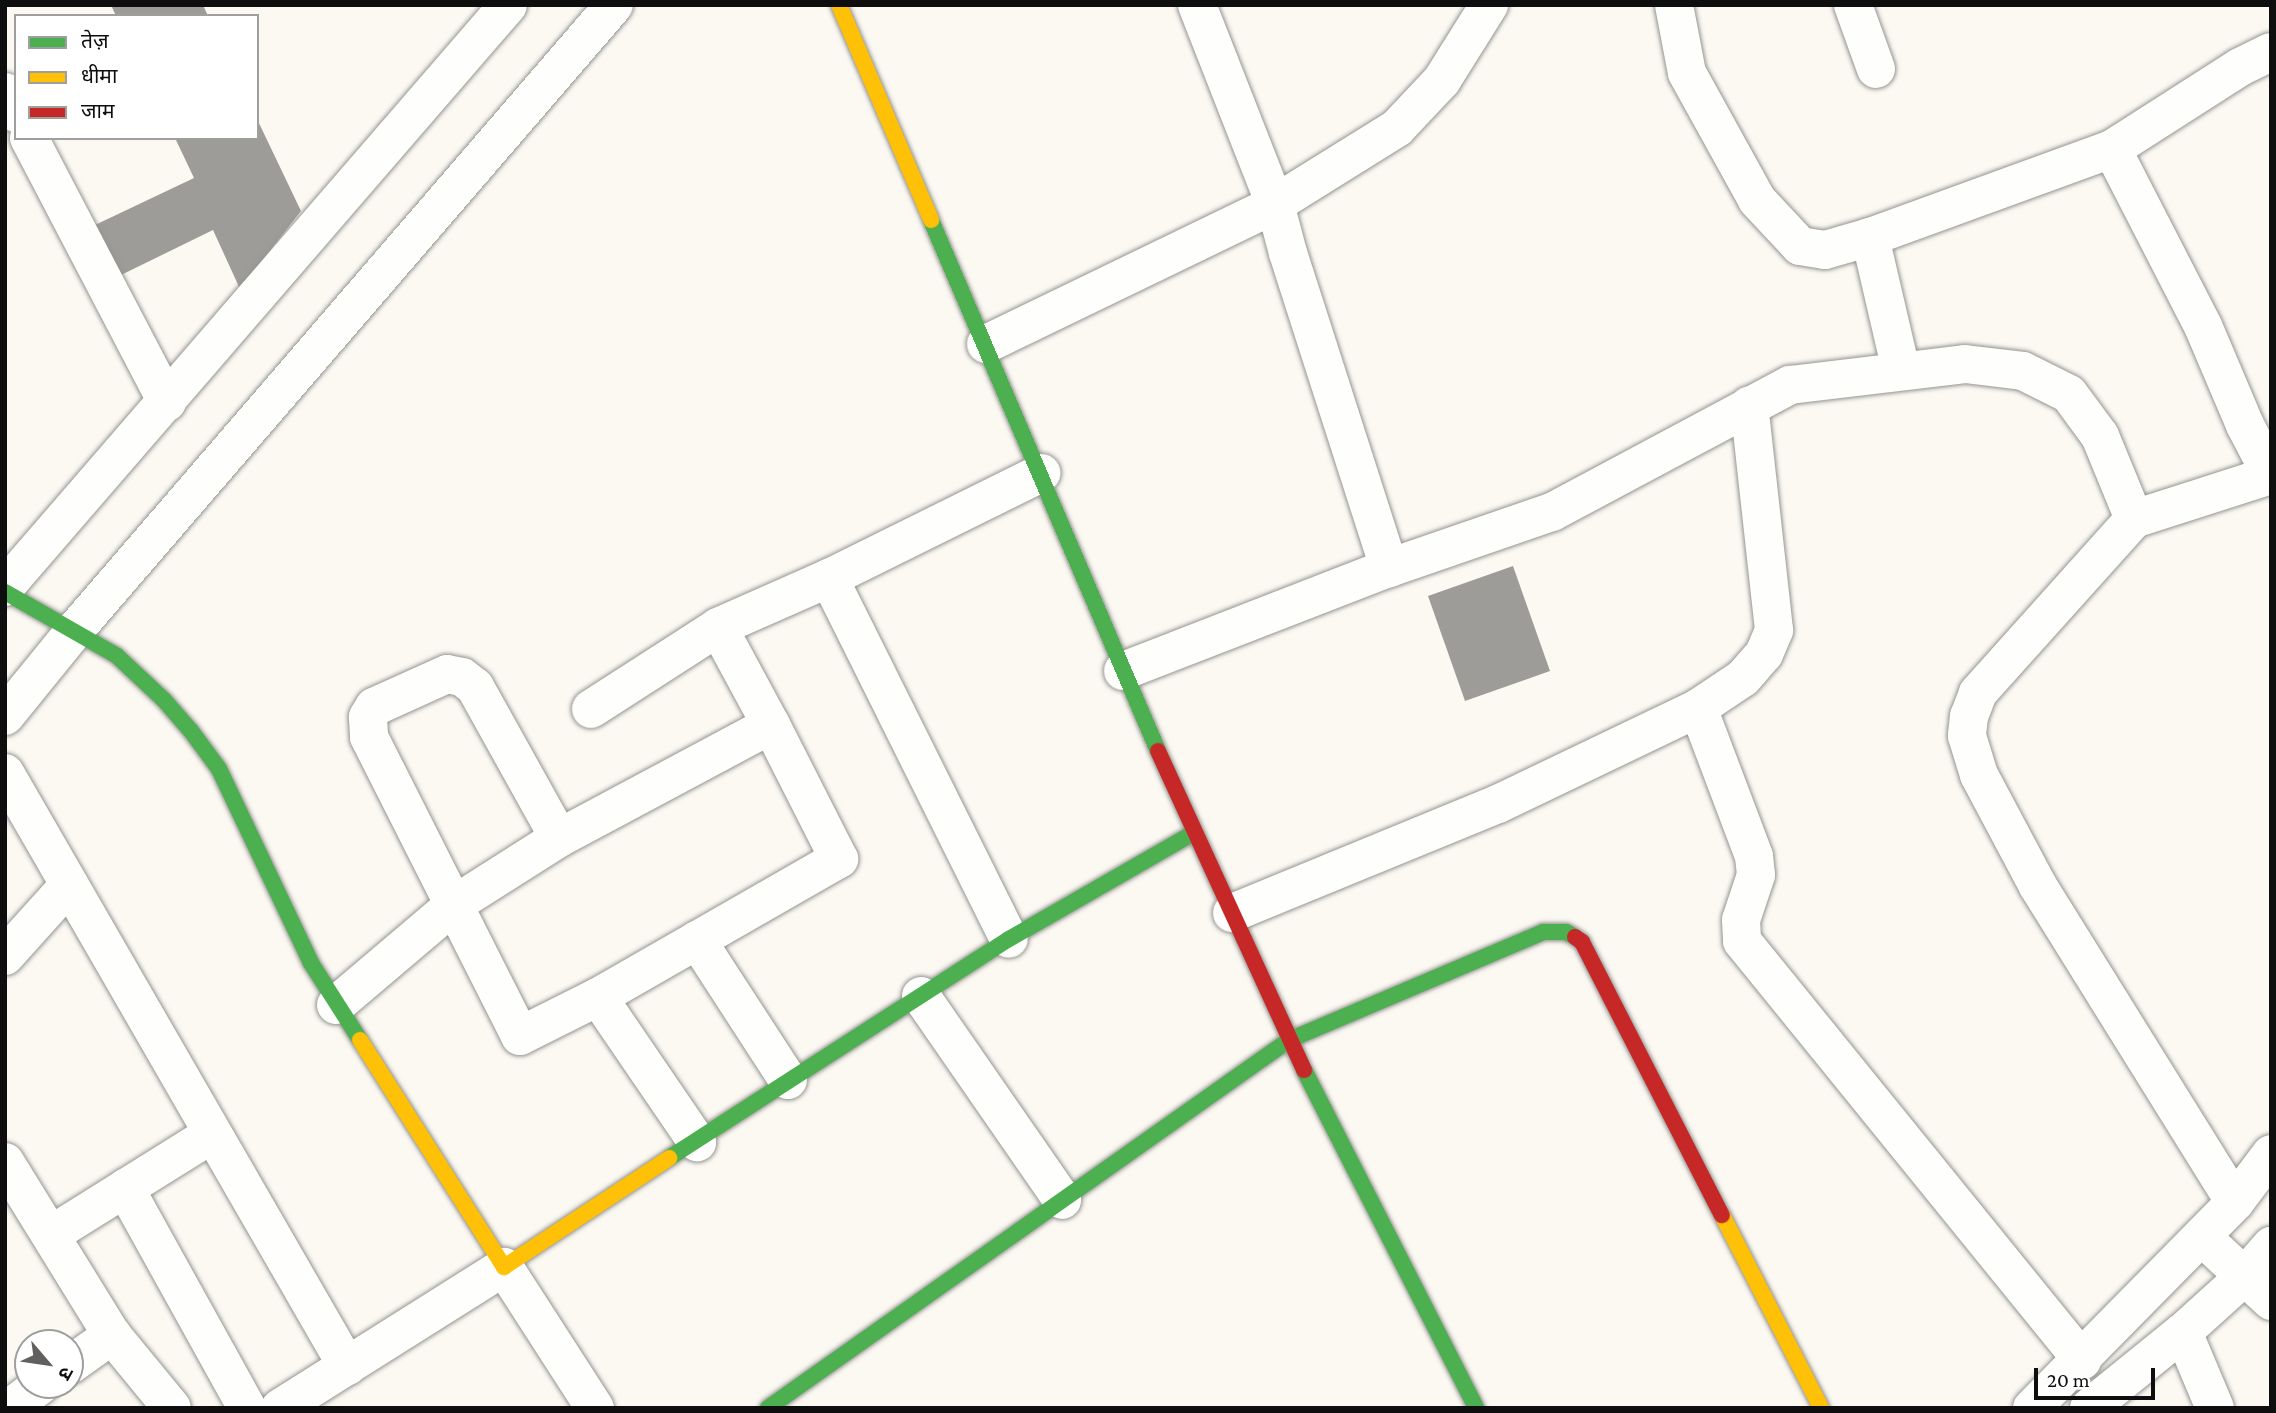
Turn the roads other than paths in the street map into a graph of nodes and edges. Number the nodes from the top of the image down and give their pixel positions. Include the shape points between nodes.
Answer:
1 (508, 5) edge
2 (614, 5) edge
3 (839, 5) edge
4 (1197, 5) edge
5 (1489, 5) edge
6 (1674, 5) edge
7 (1853, 5) edge
8 (2271, 52) edge
9 (1876, 69) dead end
10 (5, 92) edge
11 (14, 109) edge
12 (30, 140) edge
13 (2112, 149) junction
14 (1275, 204) junction
15 (1870, 237) junction
16 (986, 344) junction
17 (1901, 370) junction
18 (167, 402) junction
19 (1749, 405) junction
20 (1041, 473) junction
21 (2271, 475) edge
22 (2134, 519) junction
23 (1389, 568) junction
24 (829, 578) junction
25 (5, 590) edge
26 (719, 628) junction
27 (75, 630) junction
28 (1123, 671) junction
29 (1698, 708) junction
30 (591, 709) dead end
31 (5, 716) edge
32 (771, 724) junction
33 (5, 773) edge
34 (1193, 833) junction
35 (559, 838) junction
36 (69, 885) junction
37 (455, 904) junction
38 (1232, 914) junction
39 (1009, 939) junction
40 (697, 940) junction
41 (5, 956) edge
42 (921, 996) junction
43 (598, 997) junction
44 (336, 1005) junction
45 (1289, 1041) junction
46 (788, 1080) junction
47 (212, 1134) junction
48 (697, 1142) junction
49 (2271, 1154) edge
50 (5, 1162) edge
51 (125, 1188) junction
52 (1062, 1200) junction
53 (2235, 1202) junction
54 (52, 1234) junction
55 (2202, 1237) junction
56 (2271, 1246) edge
57 (504, 1268) junction
58 (2258, 1289) edge
59 (2183, 1332) junction
60 (112, 1335) junction
61 (84, 1355) edge
62 (2082, 1360) junction
63 (347, 1366) junction
64 (172, 1408) edge
65 (247, 1408) edge
66 (280, 1408) edge
67 (595, 1408) edge
68 (768, 1408) edge
69 (1476, 1408) edge
70 (1821, 1408) edge
71 (2032, 1408) edge
72 (2089, 1408) edge
73 (2215, 1408) edge

1 - 18 street
2 - 27 street
3 - 16 street
4 - 14 street
5 - 14 street via 1442,80 1397,128
6 - 15 street via 1687,73 1757,200 1800,246 1825,250
7 - 9 street
8 - 13 street
10 - 11 street
12 - 18 street
13 - 15 street
13 - 21 street via 2203,326
14 - 16 street
14 - 23 street
15 - 17 street
16 - 20 street
17 - 19 street via 1790,385
17 - 22 street via 1965,364 2023,371 2069,394 2099,436
18 - 25 street
19 - 23 street via 1552,512
19 - 29 street via 1774,631 1765,654 1743,678
20 - 24 street
20 - 28 street
21 - 22 street
22 - 53 street via 1978,693 1967,736 1979,775 2038,886
23 - 28 street
24 - 26 street
24 - 39 street
25 - 27 street
26 - 30 street
26 - 32 street
27 - 31 street
27 - 44 street via 117,656 164,699 219,769 311,963
28 - 34 street
29 - 38 street via 1498,804
29 - 62 street via 1754,856 1756,875 1741,920 1742,941
32 - 35 street
32 - 40 street via 839,859
33 - 36 street
34 - 38 street
34 - 39 street
35 - 37 street
35 - 37 street via 475,687 462,677 447,674 374,707 368,718 369,737
36 - 41 street
36 - 47 street
37 - 43 street via 520,1036
37 - 44 street
38 - 45 street
39 - 42 street
40 - 43 street
40 - 46 street
42 - 46 street
42 - 52 street
43 - 48 street
44 - 57 street
45 - 52 street
45 - 69 street
45 - 70 street via 1543,932 1566,932 1582,943
46 - 48 street
47 - 51 street
47 - 63 street
48 - 57 street
49 - 53 street
50 - 54 street
51 - 54 street
51 - 65 street
52 - 68 street
53 - 55 street
54 - 60 street
55 - 58 street
55 - 62 street
56 - 58 street
57 - 63 street
57 - 67 street
58 - 59 street
59 - 72 street
59 - 73 street
60 - 61 street
60 - 64 street
62 - 71 street
63 - 66 street

